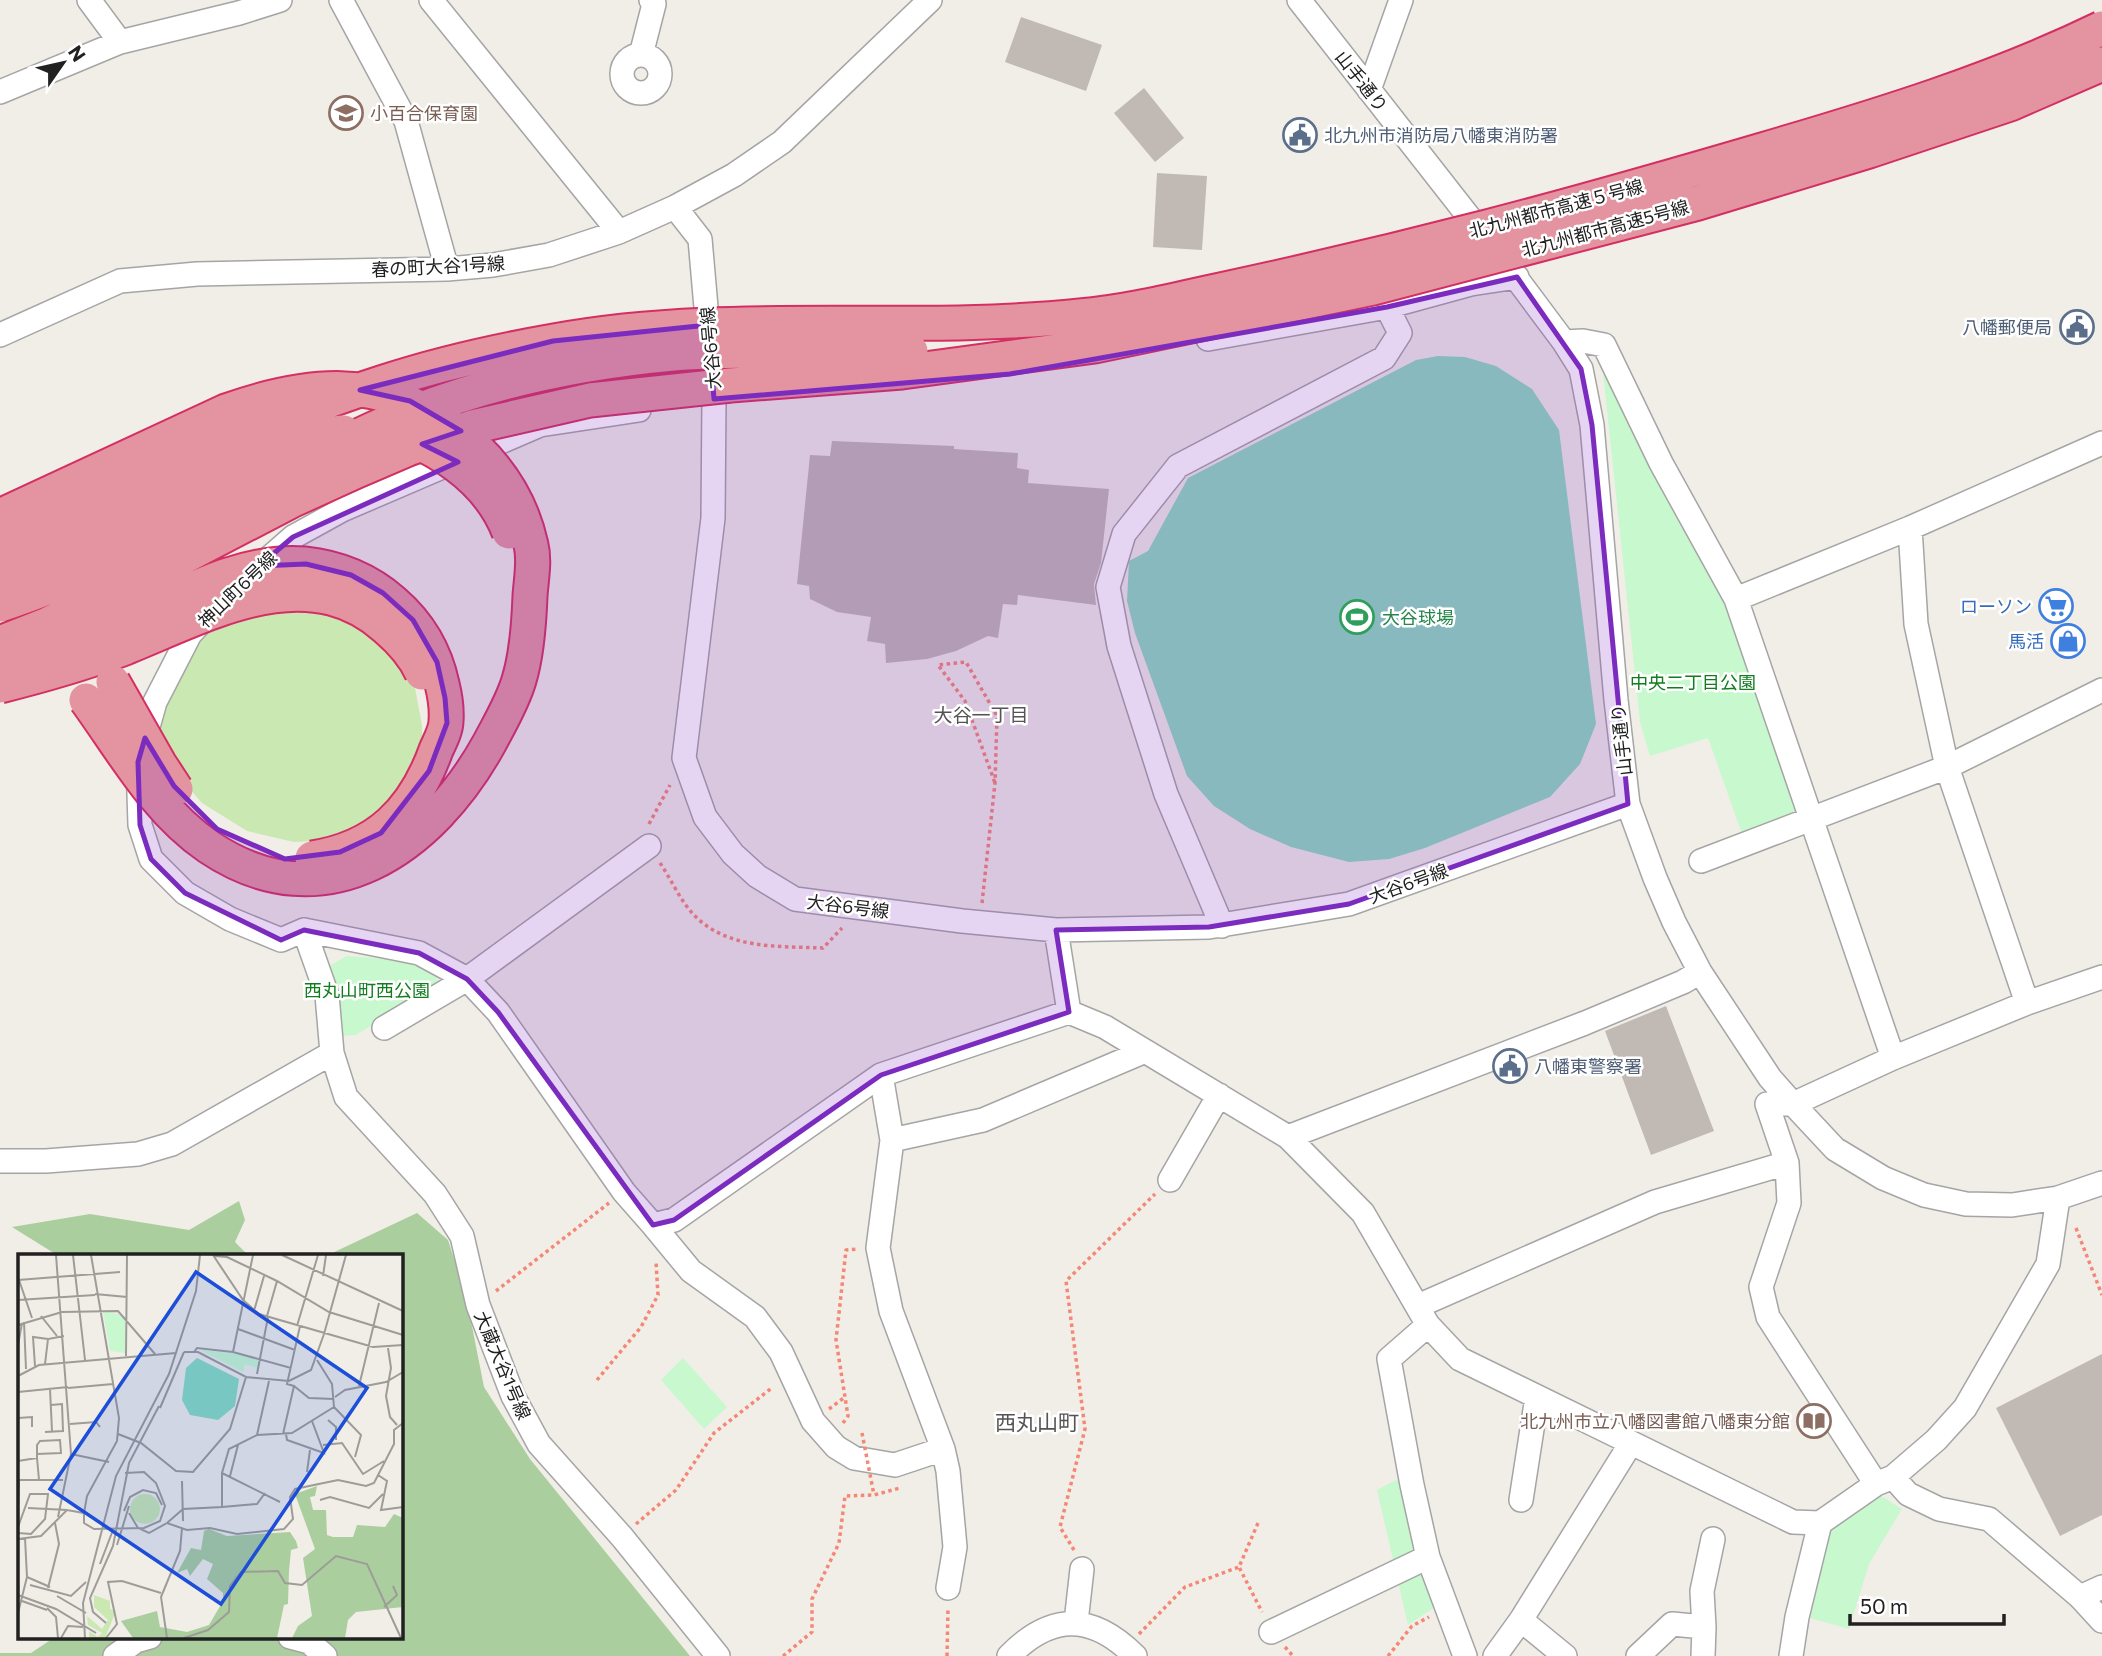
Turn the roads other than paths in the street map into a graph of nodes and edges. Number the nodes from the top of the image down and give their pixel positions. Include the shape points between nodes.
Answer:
1 (89, 0) edge
2 (280, 0) edge
3 (341, 0) edge
4 (431, 0) edge
5 (651, 0) edge
6 (930, 0) edge
7 (1299, 0) edge
8 (1401, 0) edge
9 (2102, 28) edge
10 (120, 42) junction
11 (641, 55) dead end
12 (2102, 64) edge
13 (1369, 90) junction
14 (0, 92) edge
15 (675, 207) junction
16 (619, 232) junction
17 (447, 269) junction
18 (1517, 277) junction
19 (1387, 307) junction
20 (0, 335) edge
21 (1564, 342) junction
22 (1095, 346) junction
23 (714, 399) junction
24 (2102, 443) edge
25 (0, 516) edge
26 (1910, 528) junction
27 (0, 544) edge
28 (0, 578) edge
29 (1736, 599) junction
30 (0, 605) edge
31 (529, 616) junction
32 (0, 643) edge
33 (0, 656) edge
34 (113, 682) dead end
35 (0, 686) edge
36 (2102, 690) edge
37 (86, 700) dead end
38 (1947, 767) junction
39 (429, 771) junction
40 (1628, 804) junction
41 (1812, 819) junction
42 (649, 845) road end
43 (1700, 861) dead end
44 (1222, 926) junction
45 (304, 930) junction
46 (1056, 930) junction
47 (1700, 972) junction
48 (2102, 976) edge
49 (467, 979) junction
50 (2027, 1003) junction
51 (1069, 1012) junction
52 (384, 1028) dead end
53 (1143, 1052) junction
54 (332, 1053) junction
55 (1893, 1058) junction
56 (881, 1074) junction
57 (1219, 1095) junction
58 (1793, 1104) junction
59 (1288, 1137) junction
60 (892, 1140) junction
61 (0, 1161) edge
62 (1787, 1163) junction
63 (1170, 1180) road end
64 (2102, 1183) edge
65 (2059, 1198) junction
66 (653, 1226) junction
67 (1423, 1316) junction
68 (1537, 1397) junction
69 (1631, 1443) junction
70 (943, 1449) junction
71 (1885, 1480) junction
72 (1521, 1500) dead end
73 (1820, 1524) junction
74 (1713, 1539) dead end
75 (1428, 1557) junction
76 (1082, 1569) road end
77 (2102, 1587) edge
78 (948, 1588) road end
79 (2080, 1597) junction
80 (1521, 1620) junction
81 (2102, 1621) edge
82 (1076, 1622) junction
83 (1704, 1627) junction
84 (1271, 1632) road end
85 (146, 1638) edge
86 (294, 1638) edge
87 (1131, 1652) edge
88 (115, 1656) edge
89 (325, 1656) edge
90 (718, 1656) edge
91 (1009, 1656) edge
92 (1465, 1656) edge
93 (1495, 1656) edge
94 (1565, 1656) edge
95 (1637, 1656) edge
96 (1703, 1656) edge
97 (1791, 1656) edge

1 - 10 street
2 - 10 street
3 - 17 street via 406,121
4 - 16 street
5 - 11 street via 654,4
6 - 15 street, 春の町大谷1号線 via 782,142
7 - 13 street, 山手通り
8 - 13 street
9 - 27 highway, 北九州都市高速５号線, bridge via 1962,88 1852,124 1584,202 1302,273 1180,298 1086,316 993,323 631,329 480,357 385,381 300,412
10 - 14 street
12 - 22 highway, 北九州都市高速5号線, bridge via 2010,104 1698,203 1373,288
13 - 18 street, 山手通り
15 - 16 street, 春の町大谷1号線
15 - 23 street, 大谷6号線 via 700,239
16 - 17 street, 春の町大谷1号線 via 549,255
17 - 20 street, 春の町大谷1号線 via 197,274 120,281
18 - 19 street, 神山町6号線 via 1471,284
18 - 21 street, 山手通り
19 - 23 street, 神山町6号線 via 1010,374
19 - 44 street via 1400,333 1384,358 1178,466 1124,534 1108,587 1119,646 1166,794
21 - 29 street via 1604,345 1683,506
21 - 40 street, 山手通り via 1581,369 1592,425
22 - 30 highway, bridge via 673,354 534,377 410,413 111,562
22 - 32 highway, bridge via 902,372 590,400 472,427 291,501 126,587
23 - 45 street, 神山町6号線 via 540,425 342,510 293,537 190,634 155,702 138,762 140,825 151,859 185,893 230,919 281,940
23 - 46 street, 大谷6号線 via 713,518 684,758 705,817 757,876 795,899
24 - 26 street
25 - 31 highway, bridge via 263,397 334,388 376,392 410,401 440,418 492,462 509,485 532,548
26 - 29 street
26 - 38 street via 1916,624
28 - 31 highway, bridge via 110,531 288,443 340,432 383,432 412,439 442,454 489,497 506,524
29 - 41 street
31 - 37 highway, bridge via 519,680 476,768 448,805 409,841 378,861 343,875 312,880 278,876 210,848 162,804
33 - 39 highway, bridge via 104,631 248,568 306,565 351,575 383,593 413,620 437,662 447,723
34 - 39 highway, bridge via 159,763 196,810 242,844 285,859 340,852 381,833 406,807
35 - 39 highway, bridge via 79,664 265,597 302,593 337,598 370,614 417,662 432,696
36 - 38 street
38 - 41 street
38 - 50 street
40 - 44 street, 大谷6号線 via 1349,904
40 - 47 street, 山手通り via 1655,878
41 - 43 street
41 - 55 street
42 - 49 street
44 - 46 street, 大谷6号線
45 - 49 street via 419,953
45 - 54 street via 327,995
46 - 51 street
47 - 58 street, 山手通り via 1770,1078
47 - 59 street via 1573,1027
48 - 50 street
49 - 52 street
49 - 66 street via 498,1012 624,1192
50 - 55 street
51 - 53 street via 1105,1027
51 - 56 street
53 - 57 street
53 - 60 street via 983,1120
54 - 61 street via 172,1144 138,1154
54 - 90 street, 大蔵大谷1号線 via 346,1097 435,1194 462,1236 478,1305 513,1396 539,1444
55 - 58 street
56 - 60 street
56 - 66 street via 674,1220
57 - 59 street
57 - 63 street
58 - 62 street via 1767,1104
58 - 65 street, 山手通り via 1835,1149 1924,1195 1966,1204 2012,1205
59 - 67 street via 1363,1213
60 - 70 street via 878,1248 891,1311
62 - 67 street via 1655,1202
62 - 71 street via 1789,1203 1761,1287 1768,1317
64 - 65 street, 山手通り
65 - 71 street via 2048,1264 1965,1408 1936,1440
66 - 70 street via 691,1271 755,1317 781,1352 813,1421 836,1447 854,1458 895,1465
67 - 68 street via 1460,1359
67 - 75 street via 1389,1359
68 - 69 street
68 - 72 street
69 - 73 street via 1793,1522
69 - 80 street
70 - 78 street via 955,1547
71 - 73 street
71 - 79 street via 1939,1509 1989,1519
73 - 97 street
74 - 83 street via 1702,1591
75 - 84 street
75 - 92 street
76 - 82 street
77 - 79 street
79 - 81 street
80 - 93 street
80 - 94 street
82 - 87 street via 1104,1631
82 - 91 street via 1053,1625 1026,1639
83 - 95 street via 1672,1625
83 - 96 street
85 - 88 street
86 - 89 street via 309,1642

